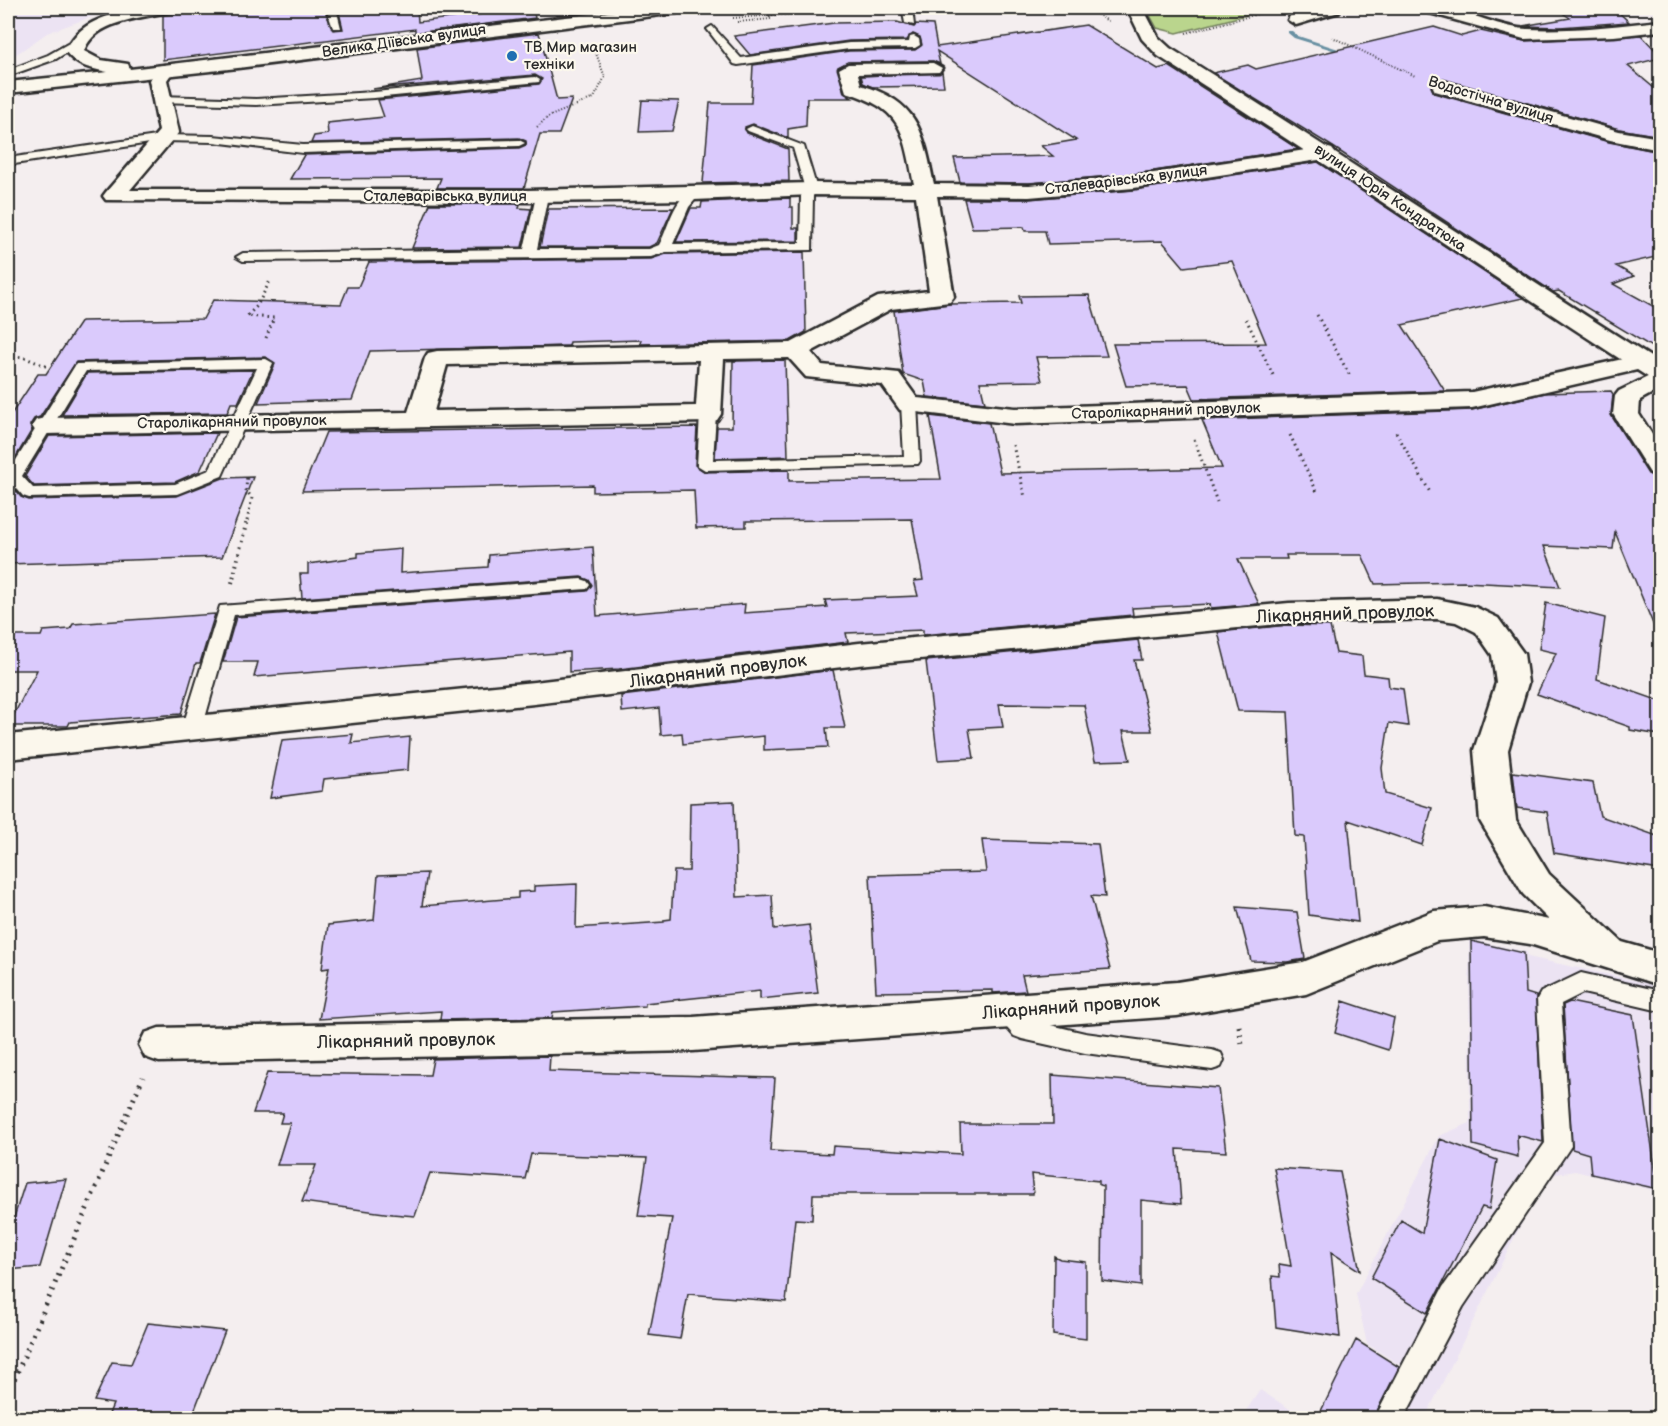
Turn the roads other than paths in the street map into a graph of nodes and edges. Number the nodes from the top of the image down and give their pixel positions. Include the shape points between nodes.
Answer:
1 (161, 8) edge
2 (331, 8) edge
3 (677, 8) edge
4 (907, 8) edge
5 (1135, 8) edge
6 (1333, 8) edge
7 (1432, 8) edge
8 (1296, 20) road end
9 (910, 23) dead end
10 (338, 26) dead end
11 (1660, 26) edge
12 (712, 29) dead end
13 (914, 39) dead end
14 (75, 44) junction
15 (933, 68) dead end
16 (165, 70) junction
17 (8, 73) edge
18 (535, 80) dead end
19 (8, 88) edge
20 (1442, 90) road end
21 (160, 99) junction
22 (752, 129) dead end
23 (163, 138) junction
24 (519, 143) road end
25 (1660, 144) edge
26 (1325, 153) junction
27 (8, 162) edge
28 (811, 189) junction
29 (926, 190) junction
30 (694, 194) junction
31 (542, 196) junction
32 (664, 248) junction
33 (530, 253) junction
34 (243, 257) dead end
35 (796, 350) junction
36 (712, 352) junction
37 (1651, 368) edge
38 (1660, 379) edge
39 (909, 404) junction
40 (708, 414) junction
41 (419, 418) junction
42 (240, 421) junction
43 (45, 426) junction
44 (1658, 459) edge
45 (581, 585) dead end
46 (192, 729) junction
47 (8, 747) edge
48 (1609, 953) junction
49 (1660, 969) edge
50 (1660, 1001) edge
51 (1005, 1012) junction
52 (159, 1045) road end
53 (1212, 1060) dead end
54 (1389, 1419) edge

1 - 14 street via 103,24
2 - 10 lane
3 - 16 street, Велика Діївська вулиця
4 - 9 lane
5 - 26 street, вулиця Юрія Кондратюка via 1151,39 1164,52
6 - 8 street
7 - 11 street via 1524,34
12 - 13 lane via 738,62 849,46 915,45
14 - 16 street, Велика Діївська вулиця via 75,52 91,63
14 - 17 lane
15 - 29 street via 848,69 852,88 899,110 909,128
16 - 19 street, Велика Діївська вулиця
16 - 21 street via 159,80
18 - 21 lane via 256,102
20 - 25 street, Водостічна вулиця
21 - 23 street via 169,132
22 - 28 lane via 798,146
23 - 24 lane via 303,149
23 - 27 lane
23 - 31 street, Сталеварівська вулиця via 113,196
26 - 29 street, Сталеварівська вулиця via 1134,182 1029,191
26 - 37 street, вулиця Юрія Кондратюка via 1474,255
28 - 29 street, Сталеварівська вулиця
28 - 30 street, Сталеварівська вулиця
28 - 32 lane via 807,196 807,247
29 - 35 street via 942,297 886,302
30 - 31 street, Сталеварівська вулиця
30 - 32 lane via 681,205 674,233
31 - 33 lane
32 - 33 lane via 651,253
33 - 34 lane
35 - 36 street
35 - 39 street via 814,372 890,378
36 - 40 street
36 - 41 street via 437,358
37 - 39 street, Старолікарняний провулок via 1473,400 1015,416
38 - 44 street via 1628,396 1626,414
39 - 40 lane via 912,461 705,465
40 - 41 street, Старолікарняний провулок
41 - 42 street, Старолікарняний провулок
42 - 43 street, Старолікарняний провулок
42 - 43 lane via 266,363 81,367
42 - 43 lane via 216,473 177,489 29,493 14,476
45 - 46 lane via 226,610
46 - 47 street, Лікарняний провулок
46 - 48 street, Лікарняний провулок via 870,653 1289,613 1437,609 1487,624 1508,654 1512,683 1491,750 1498,821 1536,884
48 - 49 street
48 - 51 street, Лікарняний провулок via 1530,929 1484,922 1434,926 1306,978 1177,999
50 - 54 lane via 1581,983 1549,999 1558,1146 1453,1298
51 - 52 street, Лікарняний провулок via 693,1034
51 - 53 lane via 1022,1029 1085,1043

